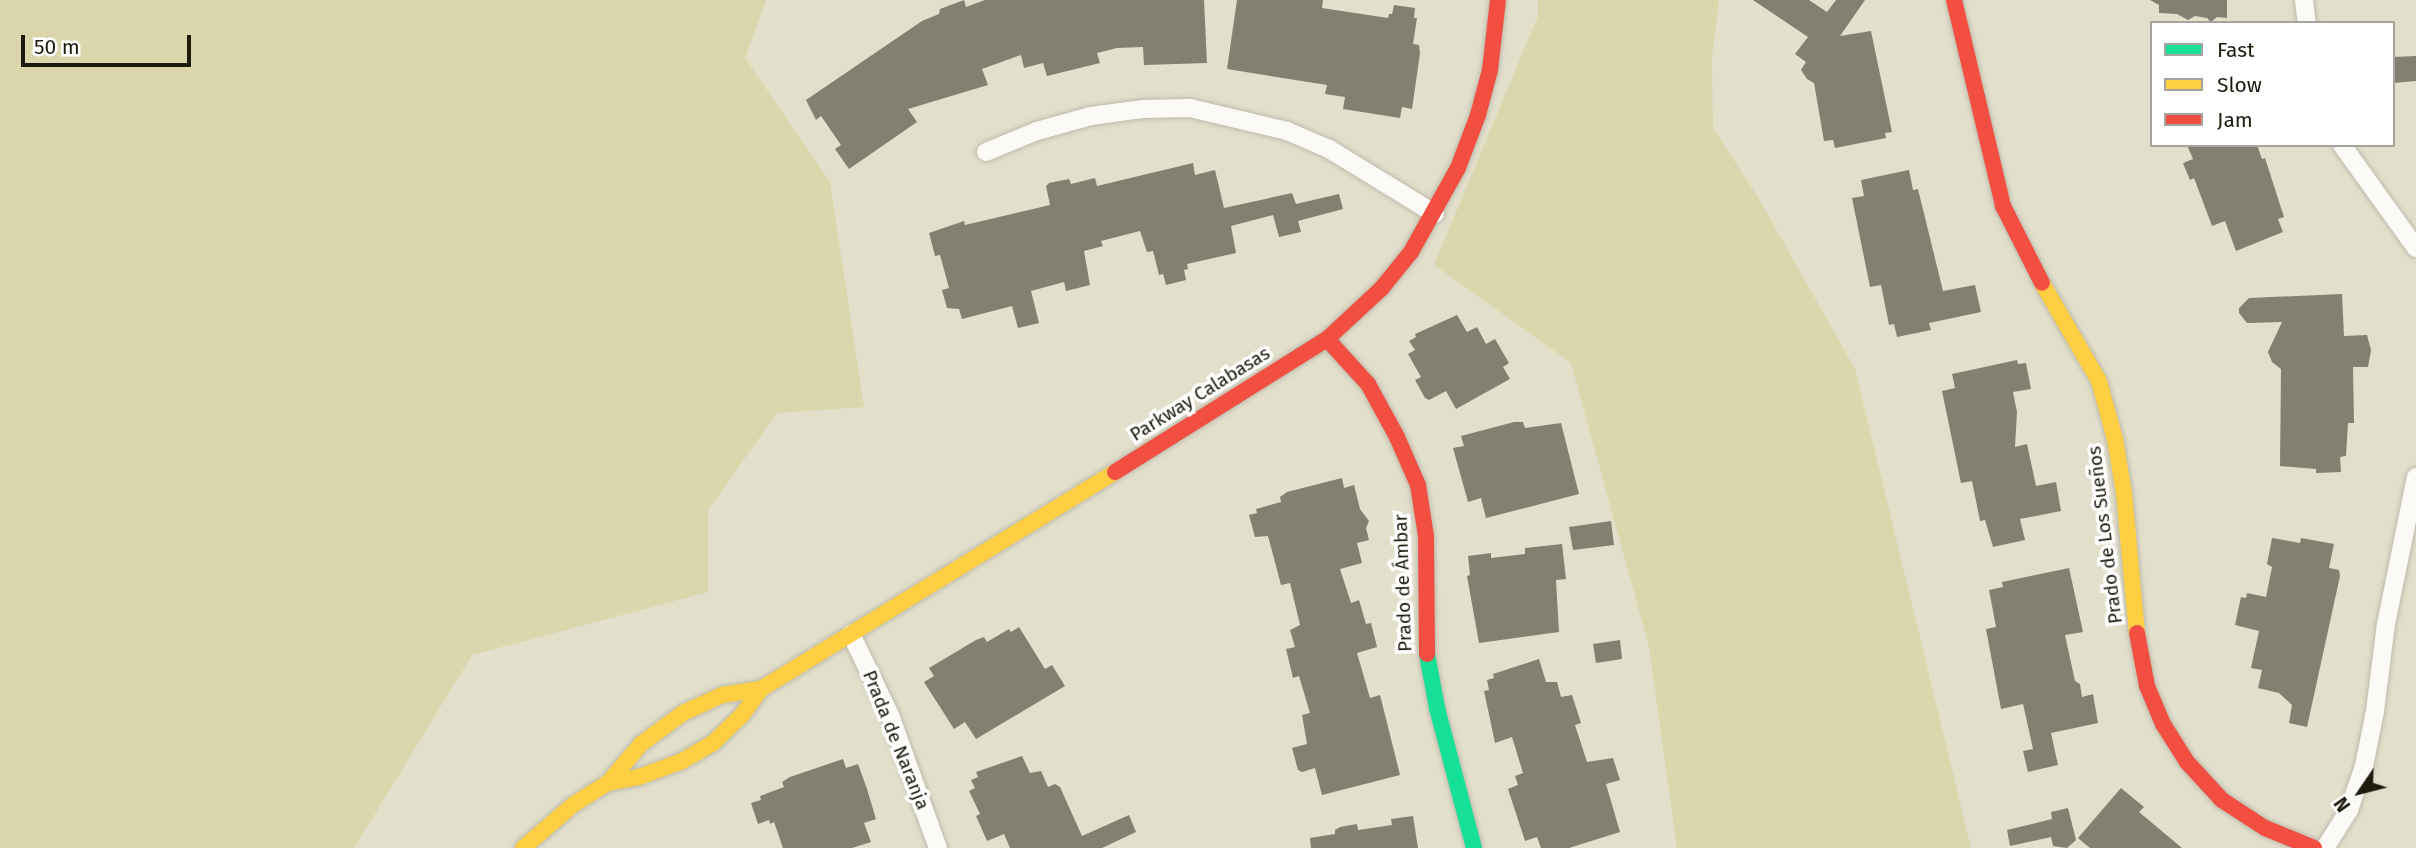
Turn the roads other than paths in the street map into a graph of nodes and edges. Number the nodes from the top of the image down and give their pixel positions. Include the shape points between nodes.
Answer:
1 (1498, 0) edge
2 (1954, 0) edge
3 (2304, 0) edge
4 (2307, 21) edge
5 (2343, 147) edge
6 (986, 152) dead end
7 (1435, 214) junction
8 (2416, 248) edge
9 (1327, 339) junction
10 (2416, 477) edge
11 (851, 634) junction
12 (761, 690) junction
13 (608, 783) junction
14 (523, 848) edge
15 (938, 848) edge
16 (1474, 848) edge
17 (2314, 848) edge
18 (2325, 848) edge

1 - 7 street, Parkway Calabasas via 1490,71 1478,115
2 - 17 street, Prado de Los Sueños via 2003,206 2027,258 2099,381 2124,493 2140,651 2147,686 2163,724 2187,762 2222,800 2265,828
3 - 4 street
5 - 8 street
6 - 7 street via 1091,116 1190,108 1287,131 1329,149
7 - 9 street, Parkway Calabasas via 1381,289
9 - 11 street, Parkway Calabasas
9 - 16 street, Prado de Ámbar via 1368,384 1418,485 1426,536 1427,655
10 - 18 street via 2364,765 2348,810
11 - 12 street, Parkway Calabasas
11 - 15 street, Prada de Naranja via 890,715
12 - 13 street, Parkway Calabasas via 712,744 682,761
12 - 13 street, Parkway Calabasas via 722,695 683,713 641,744
13 - 14 street, Parkway Calabasas via 574,804

